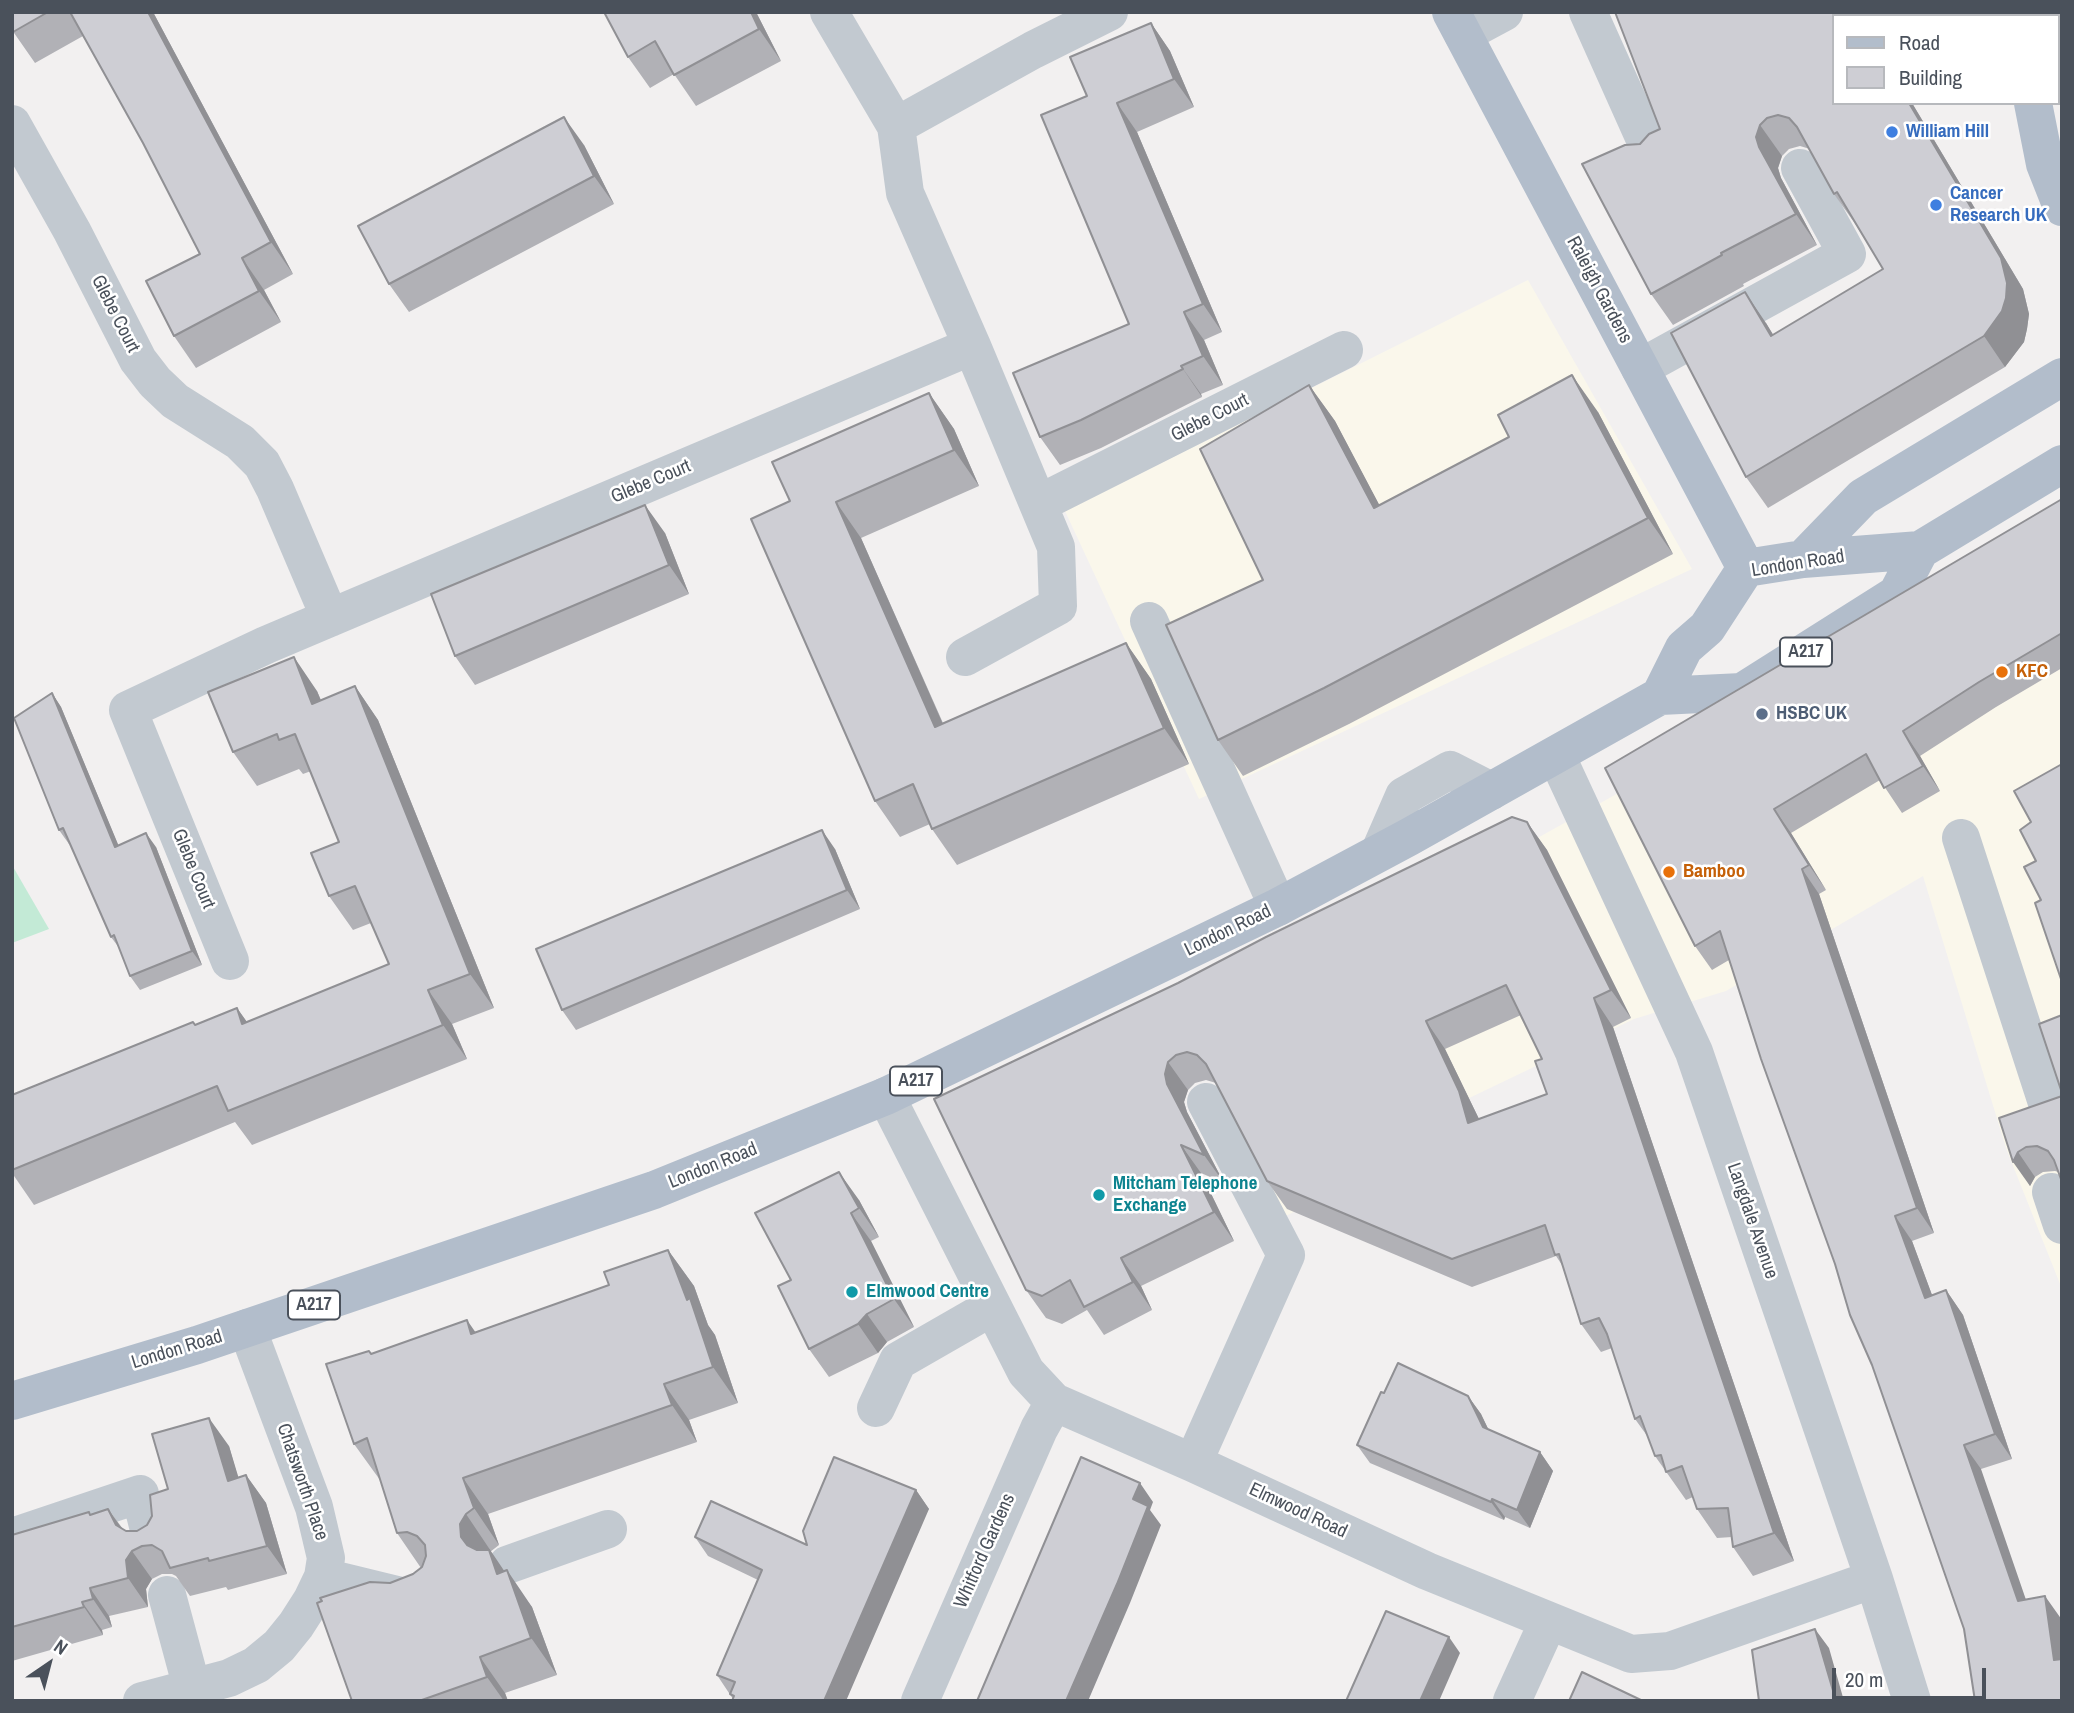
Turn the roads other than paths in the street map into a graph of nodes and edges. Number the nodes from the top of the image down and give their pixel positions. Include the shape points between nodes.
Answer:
1 (829, 12) edge
2 (1109, 12) edge
3 (1504, 12) edge
4 (1588, 12) edge
5 (1457, 23) edge
6 (2034, 105) edge
7 (2035, 105) edge
8 (12, 124) edge
9 (896, 126) junction
10 (2062, 144) edge
11 (1652, 155) edge
12 (1800, 168) edge
13 (2062, 207) edge
14 (972, 346) junction
15 (1344, 350) dead end
16 (1640, 369) junction
17 (2062, 377) edge
18 (2062, 464) edge
19 (1038, 504) junction
20 (1920, 550) junction
21 (1802, 559) junction
22 (1746, 568) junction
23 (330, 618) junction
24 (1149, 621) dead end
25 (965, 657) dead end
26 (1660, 696) junction
27 (1556, 755) junction
28 (1961, 838) dead end
29 (1278, 907) junction
30 (230, 961) dead end
31 (886, 1096) junction
32 (1206, 1102) edge
33 (2048, 1106) edge
34 (992, 1307) junction
35 (247, 1328) junction
36 (12, 1401) edge
37 (1054, 1402) junction
38 (876, 1408) dead end
39 (1193, 1463) junction
40 (608, 1529) dead end
41 (12, 1537) edge
42 (152, 1538) edge
43 (506, 1564) dead end
44 (323, 1577) junction
45 (1874, 1579) junction
46 (430, 1590) edge
47 (167, 1595) edge
48 (1548, 1622) junction
49 (192, 1688) junction
50 (232, 1690) edge
51 (142, 1701) edge
52 (920, 1701) edge
53 (1512, 1701) edge
54 (1912, 1701) edge

1 - 9 street
2 - 9 street
3 - 5 street
4 - 11 street
5 - 16 main road, Raleigh Gardens
6 - 13 main road via 2045,164
7 - 10 main road
8 - 23 street, Glebe Court via 138,360 175,401 240,442 262,464
9 - 14 street via 905,193
12 - 16 street via 1847,254
14 - 19 street
14 - 23 street, Glebe Court
15 - 19 street, Glebe Court
16 - 22 main road, Raleigh Gardens
17 - 21 main road via 1863,496
18 - 20 main road, London Road
19 - 25 street via 1056,547 1058,607
20 - 21 main road, London Road
20 - 26 main road, London Road / A217 via 1897,594 1742,691
21 - 22 main road, London Road
22 - 26 main road, London Road via 1707,628 1684,648
23 - 30 street, Glebe Court via 128,710
24 - 29 street
26 - 27 main road, London Road / A217
27 - 29 main road, London Road / A217
27 - 45 street, Langdale Avenue via 1689,1040
28 - 33 street
29 - 31 main road, London Road / A217
31 - 34 street, Elmwood Road
31 - 35 main road, London Road / A217 via 654,1190
32 - 39 street via 1286,1255
34 - 37 street, Elmwood Road via 1026,1372
34 - 38 street via 898,1361
35 - 36 main road, London Road / A217
35 - 44 street, Chatsworth Place via 314,1507 326,1558
37 - 39 street, Elmwood Road
37 - 52 street, Whitford Gardens via 1038,1429
39 - 48 street, Elmwood Road
40 - 43 street
41 - 42 street via 140,1494
44 - 46 street via 408,1598
44 - 50 street via 296,1625
45 - 48 street, Elmwood Road via 1670,1651 1650,1654 1631,1654
45 - 54 street, Langdale Avenue
47 - 49 street
48 - 53 street
49 - 50 street
49 - 51 street

